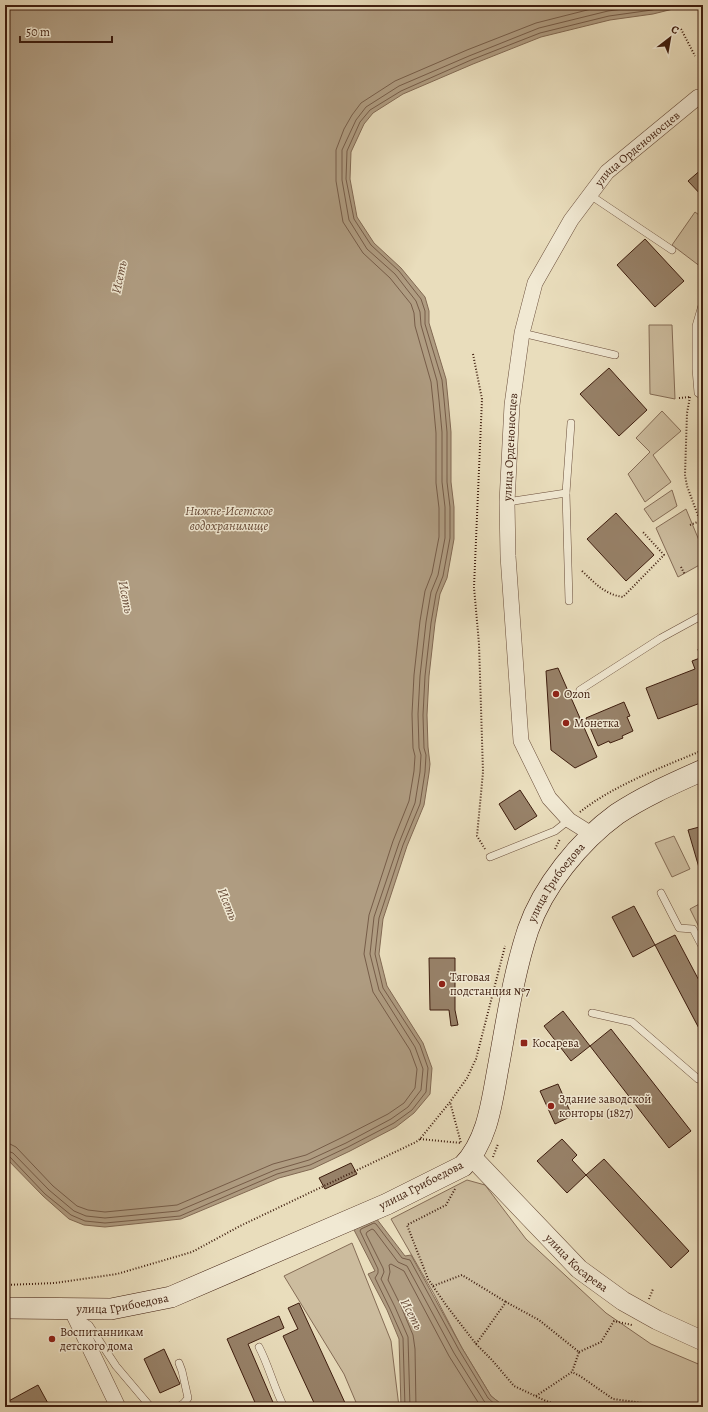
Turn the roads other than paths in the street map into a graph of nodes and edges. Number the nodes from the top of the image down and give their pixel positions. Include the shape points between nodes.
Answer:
1 (701, 97) edge
2 (590, 195) junction
3 (672, 250) dead end
4 (703, 302) edge
5 (522, 333) junction
6 (615, 355) dead end
7 (701, 394) edge
8 (570, 424) dead end
9 (566, 493) junction
10 (507, 502) junction
11 (569, 601) dead end
12 (703, 615) edge
13 (580, 690) dead end
14 (703, 770) edge
15 (569, 820) junction
16 (593, 835) junction
17 (490, 857) road end
18 (661, 893) dead end
19 (703, 948) edge
20 (592, 1013) dead end
21 (703, 1081) edge
22 (472, 1157) junction
23 (5, 1308) edge
24 (73, 1312) junction
25 (703, 1341) edge
26 (259, 1347) dead end
27 (179, 1363) dead end
28 (118, 1407) edge
29 (153, 1407) edge
30 (178, 1407) edge
31 (284, 1407) edge

1 - 2 street, улица Орденоносцев via 607,172
2 - 3 lane
2 - 5 street, улица Орденоносцев via 571,220 535,283
4 - 7 lane via 696,326 696,369
5 - 6 lane
5 - 10 street, улица Орденоносцев via 512,405
8 - 9 lane
9 - 10 lane
9 - 11 lane
10 - 15 street, улица Орденоносцев via 508,556 521,741 549,798
12 - 13 lane via 661,638
14 - 16 main road, улица Грибоедова via 655,791 617,815
15 - 16 street, улица Орденоносцев
15 - 17 lane via 556,831
16 - 22 main road, улица Грибоедова via 560,870 528,930 512,990 488,1117
18 - 19 lane via 679,928 693,929
20 - 21 lane via 632,1022
22 - 24 main road, улица Грибоедова via 463,1166 387,1204 171,1297 111,1309
22 - 25 street, улица Косарева via 579,1269 623,1301
23 - 24 main road, улица Грибоедова
24 - 28 street
24 - 29 lane via 89,1325 116,1366
26 - 31 lane
27 - 30 lane via 188,1398

